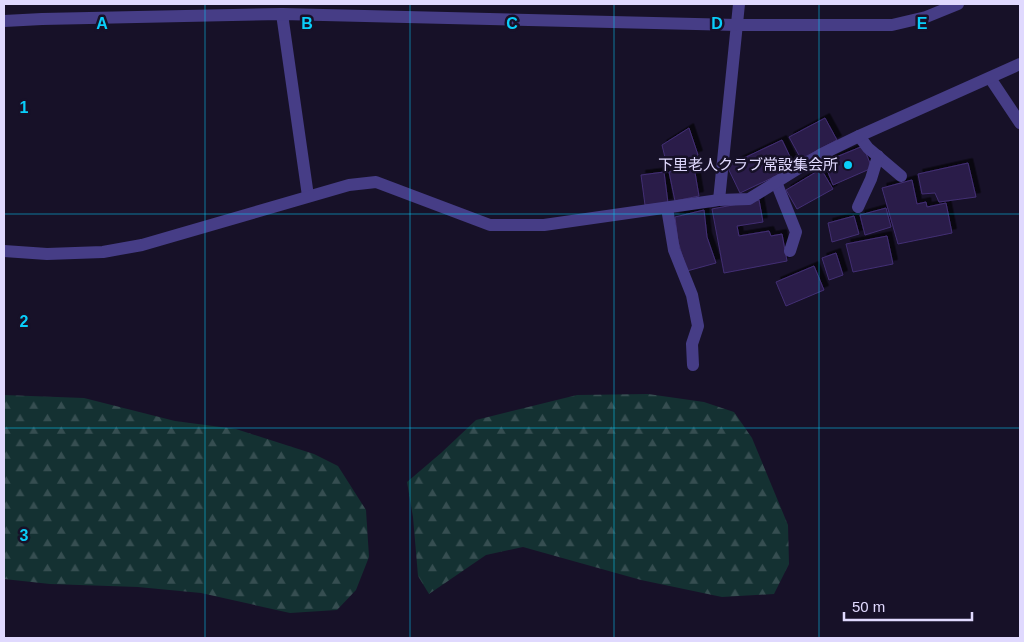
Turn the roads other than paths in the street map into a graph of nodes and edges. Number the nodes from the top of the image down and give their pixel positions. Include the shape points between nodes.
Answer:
1 (739, 4) edge
2 (958, 4) edge
3 (282, 14) junction
4 (4, 21) edge
5 (738, 25) junction
6 (1020, 64) edge
7 (990, 78) junction
8 (1020, 124) edge
9 (859, 136) junction
10 (878, 156) junction
11 (901, 176) dead end
12 (776, 182) junction
13 (308, 196) junction
14 (719, 200) junction
15 (858, 207) dead end
16 (668, 208) junction
17 (790, 250) dead end
18 (4, 251) edge
19 (693, 365) dead end

1 - 5 street
2 - 5 street via 926,17 892,25
3 - 4 street
3 - 5 street
3 - 13 street
5 - 14 street
6 - 7 street
7 - 8 street
7 - 9 street
9 - 10 street
9 - 12 street
10 - 11 street
10 - 15 street
12 - 14 street via 749,199
12 - 17 street via 796,232
13 - 16 street via 349,184 376,182 490,225 544,225
13 - 18 street via 142,245 103,252 47,254
14 - 16 street
16 - 19 street via 674,250 692,295 698,326 692,344

